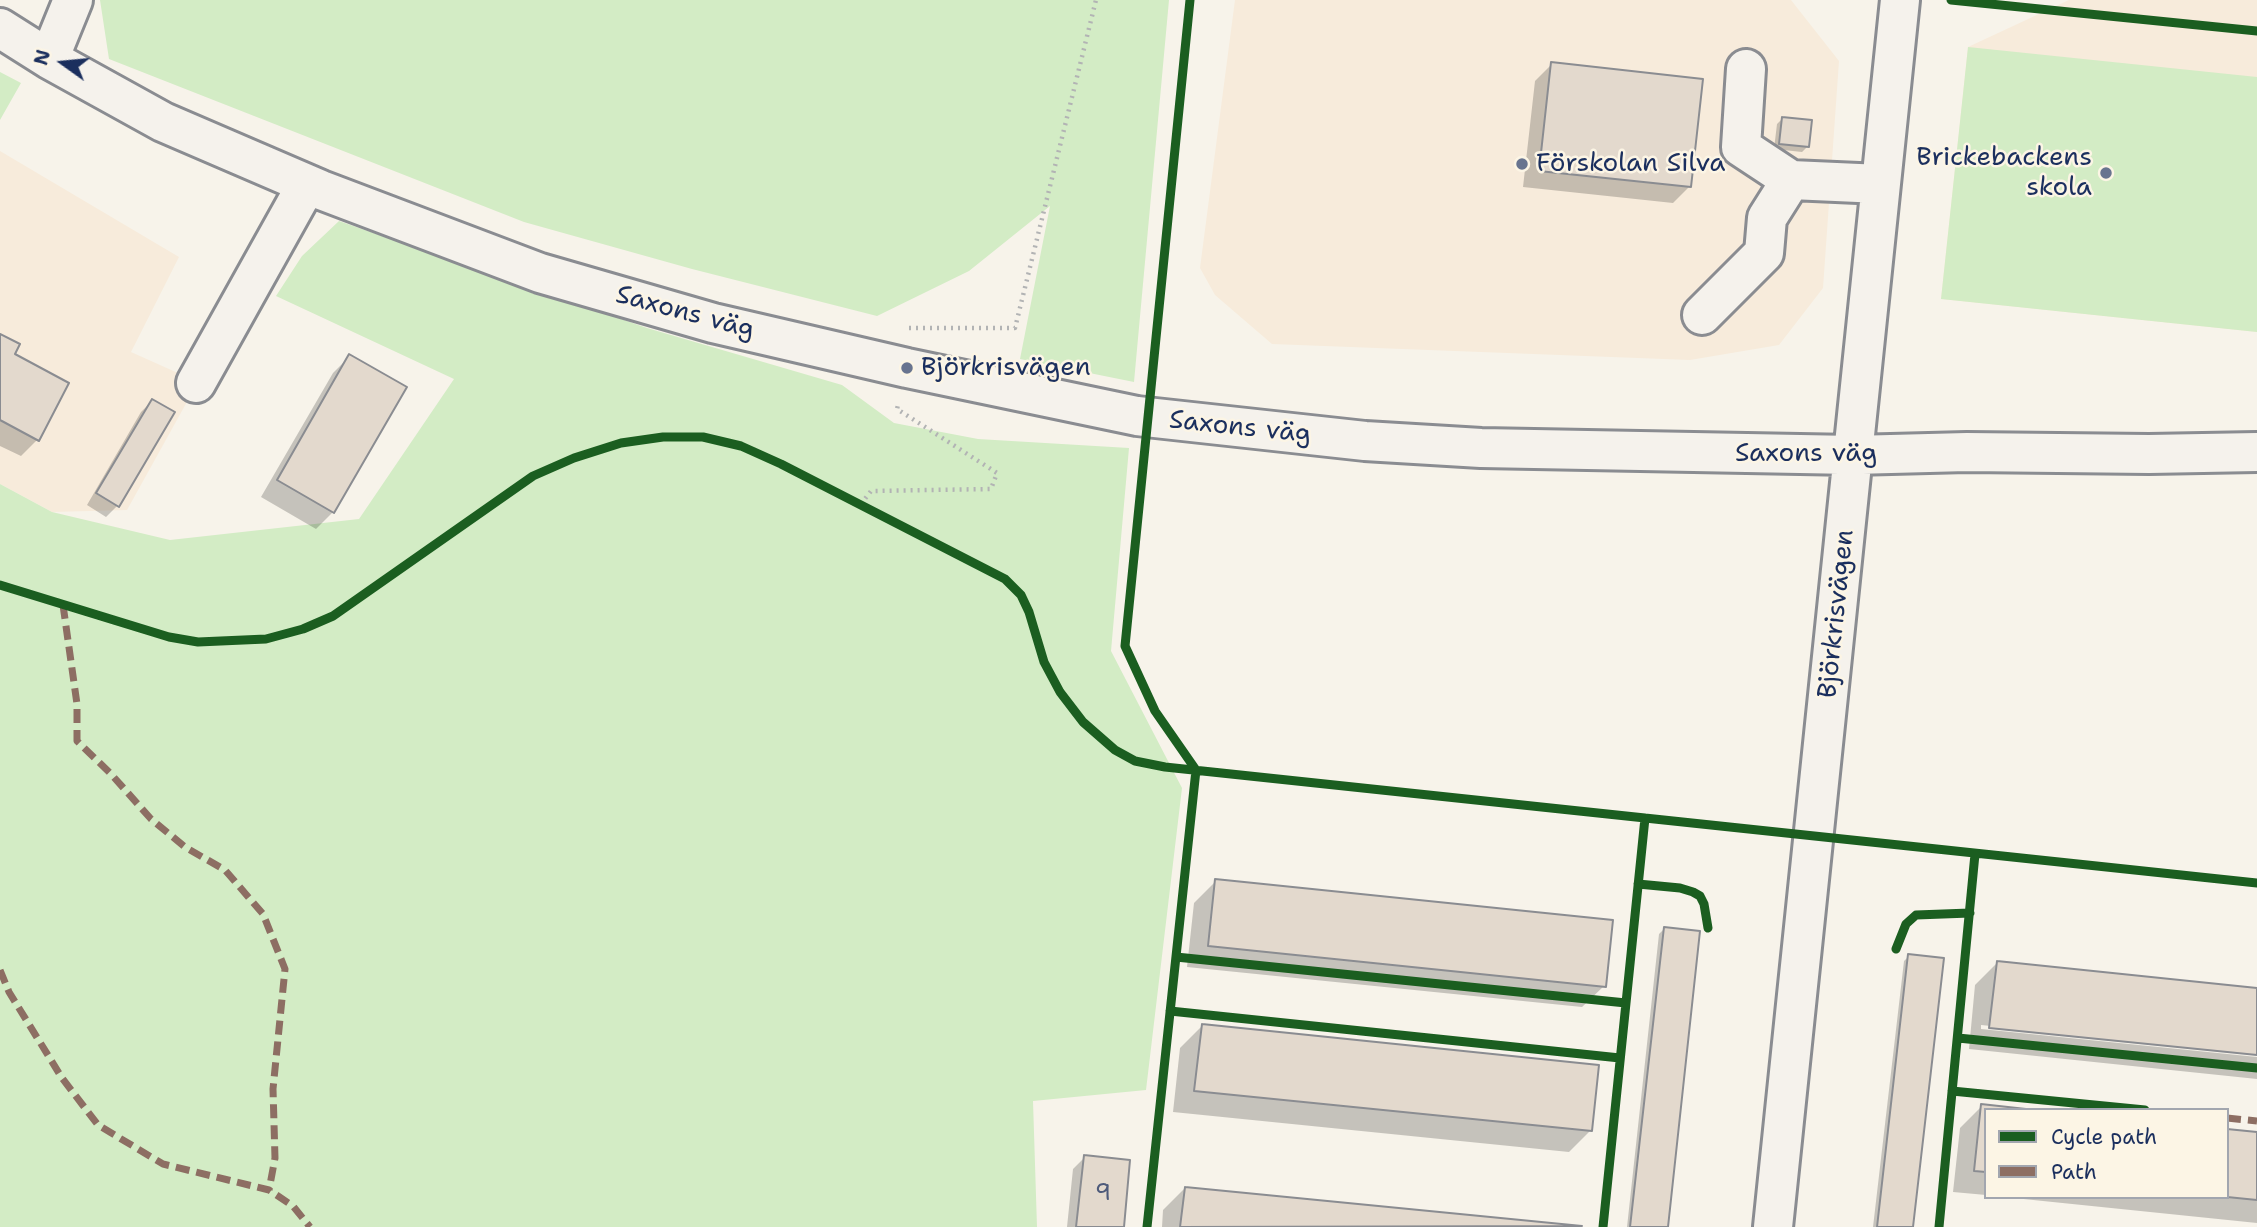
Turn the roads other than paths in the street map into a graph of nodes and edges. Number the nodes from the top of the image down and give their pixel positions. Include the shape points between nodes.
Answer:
1 (73, 0) edge
2 (1900, 0) edge
3 (0, 28) edge
4 (49, 59) junction
5 (1746, 69) dead end
6 (1791, 180) junction
7 (307, 184) junction
8 (1881, 184) junction
9 (1702, 315) dead end
10 (196, 383) dead end
11 (2257, 452) edge
12 (1853, 455) junction
13 (1773, 1227) edge

1 - 4 street
2 - 8 street, Björkrisvägen
3 - 4 street, Saxons väg
4 - 7 street, Saxons väg via 163,122
5 - 6 street via 1741,147
6 - 8 street
6 - 9 street via 1767,218 1764,253
7 - 10 street
7 - 12 street, Saxons väg via 540,273 713,323 1137,416 1365,442
8 - 12 street, Björkrisvägen
11 - 12 street, Saxons väg
12 - 13 street, Björkrisvägen

